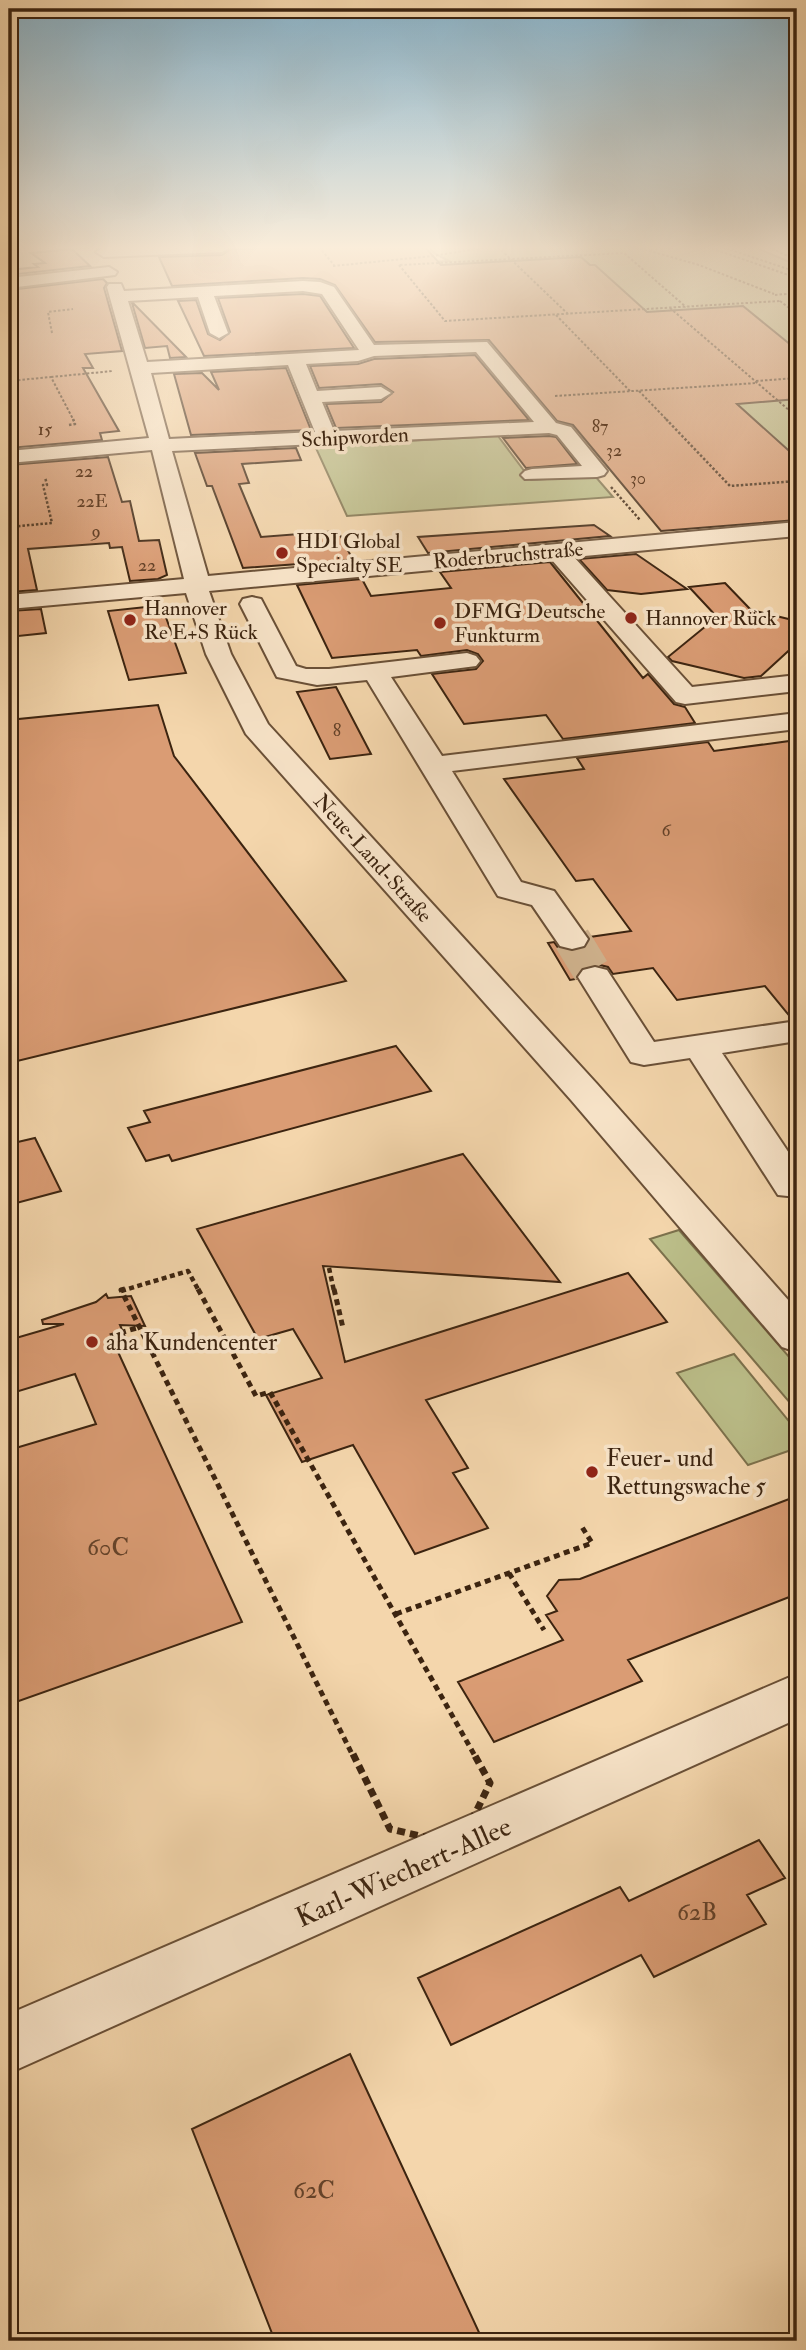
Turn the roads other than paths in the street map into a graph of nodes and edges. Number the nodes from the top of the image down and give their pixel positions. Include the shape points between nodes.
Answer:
1 (136, 357) edge
2 (347, 357) edge
3 (490, 357) edge
4 (295, 360) junction
5 (140, 368) junction
6 (381, 393) dead end
7 (310, 397) junction
8 (549, 427) junction
9 (522, 429) junction
10 (327, 438) junction
11 (161, 445) junction
12 (9, 457) edge
13 (556, 474) junction
14 (532, 475) dead end
15 (797, 529) edge
16 (557, 551) junction
17 (196, 584) junction
18 (9, 601) edge
19 (252, 604) dead end
20 (467, 661) dead end
21 (374, 671) junction
22 (797, 683) edge
23 (797, 721) edge
24 (434, 765) junction
25 (572, 939) tunnel mouth
26 (595, 976) tunnel mouth
27 (797, 1031) edge
28 (700, 1046) junction
29 (792, 1186) dead end
30 (797, 1337) edge
31 (797, 1696) edge
32 (9, 2044) edge

1 - 5 street, Neue-Land-Straße
2 - 4 street
3 - 8 street
4 - 5 street
4 - 7 street
5 - 11 street, Neue-Land-Straße
6 - 7 street
7 - 10 street
8 - 9 street, Schipworden
8 - 13 street via 564,431 597,471
9 - 10 street, Schipworden
9 - 13 street
10 - 11 street, Schipworden
11 - 12 street, Schipworden
11 - 17 street, Neue-Land-Straße
13 - 14 street
15 - 16 street, Roderbruchstraße
16 - 17 street, Roderbruchstraße
16 - 22 street via 685,696
17 - 18 street, Roderbruchstraße
17 - 30 street, Neue-Land-Straße via 196,596 234,689 256,728
19 - 21 street via 286,671 296,677
20 - 21 street
21 - 24 street
23 - 24 street
24 - 25 street via 509,889 542,898
26 - 28 street via 644,1054
27 - 28 street
28 - 29 street
31 - 32 street, Karl-Wiechert-Allee

